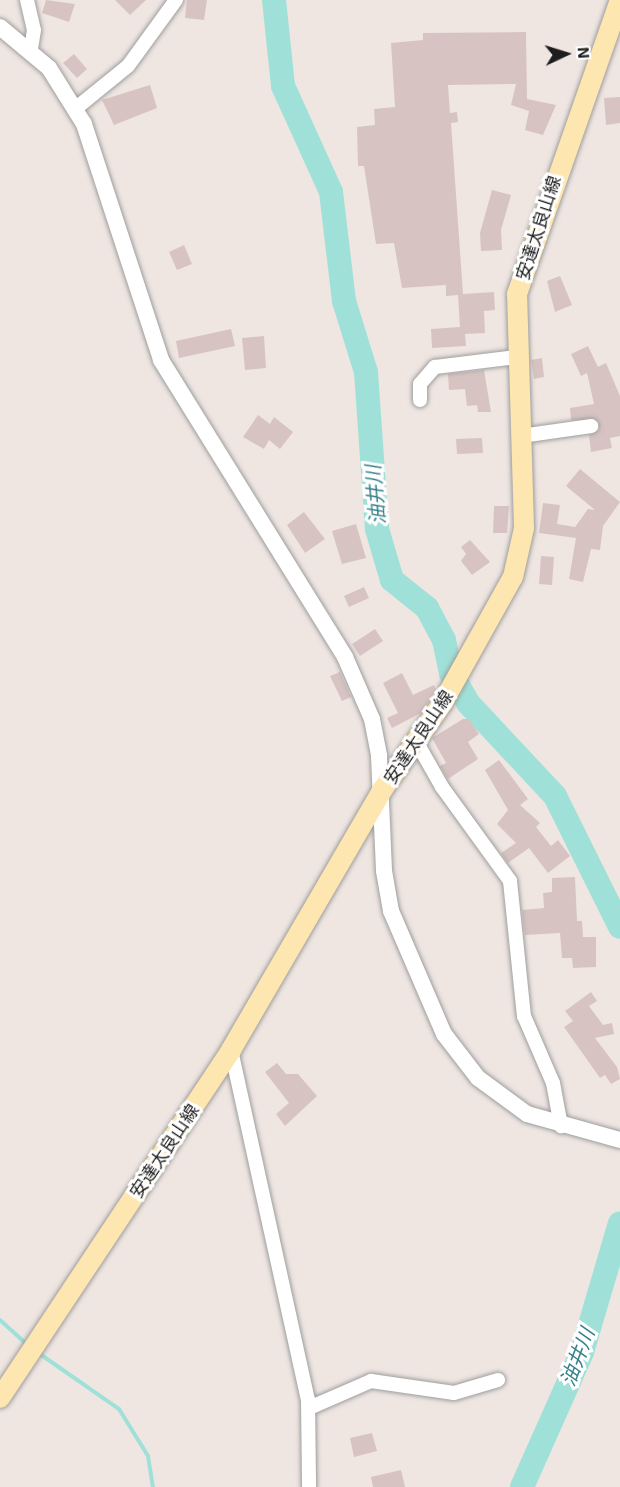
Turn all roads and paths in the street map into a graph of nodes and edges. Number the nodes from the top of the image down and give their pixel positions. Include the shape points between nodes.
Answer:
1 (27, 0) edge
2 (176, 0) edge
3 (620, 0) edge
4 (0, 27) edge
5 (31, 48) junction
6 (75, 109) junction
7 (516, 357) junction
8 (420, 400) dead end
9 (591, 426) dead end
10 (521, 436) junction
11 (416, 741) junction
12 (383, 789) junction
13 (231, 1050) junction
14 (561, 1126) junction
15 (615, 1139) edge
16 (498, 1380) dead end
17 (0, 1398) edge
18 (309, 1408) junction
19 (309, 1487) edge

1 - 5 street via 34,30
2 - 6 street via 128,66
3 - 7 main road, 安達太良山線 via 521,277
4 - 5 street
5 - 6 street
6 - 12 street via 161,360 345,657 372,719
7 - 8 street via 435,367 420,384
7 - 10 main road, 安達太良山線
9 - 10 street
10 - 11 main road, 安達太良山線 via 523,542 513,577 443,702
11 - 12 main road, 安達太良山線
11 - 14 street via 442,787 510,881 524,1016 553,1083
12 - 13 main road, 安達太良山線
12 - 14 street via 384,871 391,911 435,1016 466,1065 489,1088 527,1114
13 - 17 main road, 安達太良山線
13 - 18 street
14 - 15 street
16 - 18 street via 454,1393 371,1381
18 - 19 street

